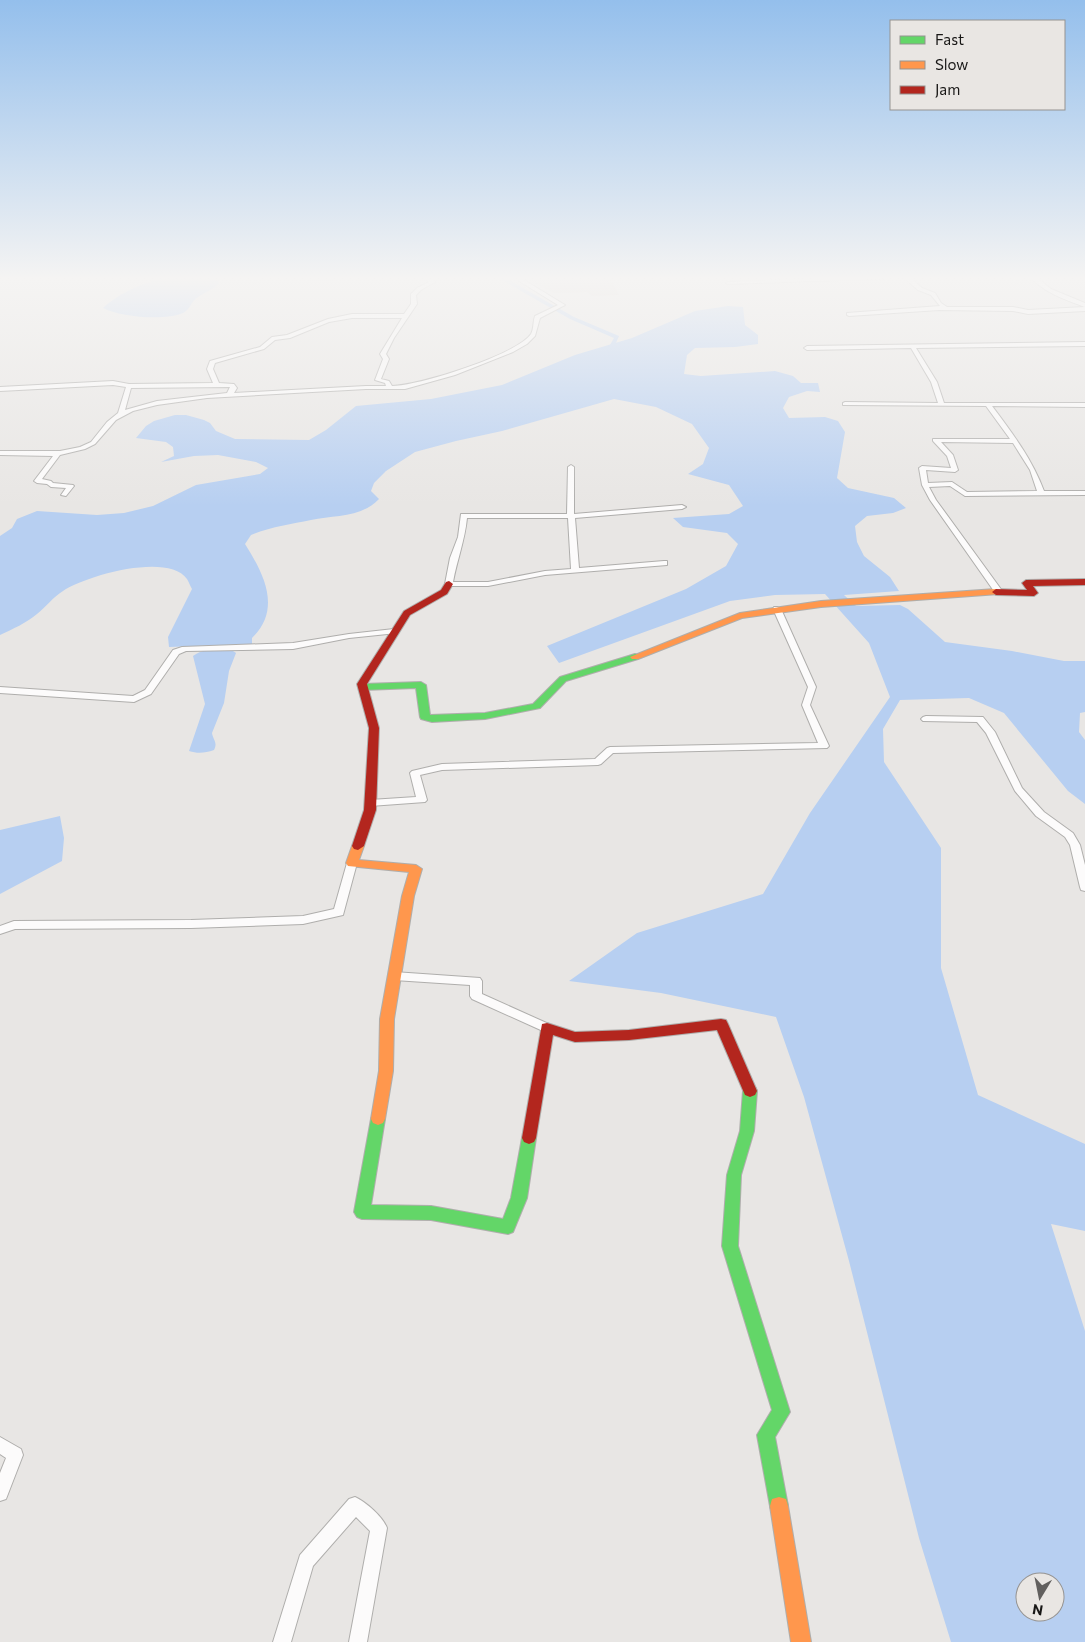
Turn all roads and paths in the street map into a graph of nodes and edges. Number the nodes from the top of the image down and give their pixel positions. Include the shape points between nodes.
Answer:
1 (245, 353) edge
2 (382, 353) edge
3 (507, 353) edge
4 (916, 353) edge
5 (217, 385) junction
6 (129, 386) junction
7 (395, 388) junction
8 (0, 389) edge
9 (229, 395) junction
10 (845, 404) dead end
11 (988, 404) junction
12 (942, 405) junction
13 (1085, 405) edge
14 (121, 412) junction
15 (1016, 441) junction
16 (0, 453) edge
17 (58, 453) junction
18 (571, 466) dead end
19 (925, 485) junction
20 (1041, 493) junction
21 (1085, 494) edge
22 (64, 495) dead end
23 (682, 507) dead end
24 (572, 516) junction
25 (664, 563) dead end
26 (575, 571) junction
27 (1085, 582) edge
28 (449, 584) junction
29 (999, 592) junction
30 (777, 609) junction
31 (394, 631) junction
32 (363, 687) junction
33 (0, 690) edge
34 (926, 718) dead end
35 (370, 803) junction
36 (352, 863) junction
37 (1085, 887) edge
38 (0, 930) edge
39 (394, 976) junction
40 (547, 1028) junction
41 (0, 1445) edge
42 (0, 1493) edge
43 (282, 1642) edge
44 (358, 1642) edge
45 (801, 1642) edge

1 - 5 street via 212,362 210,369
2 - 7 street via 386,359 378,380
3 - 7 street via 429,381
4 - 12 street via 938,391
5 - 6 street
5 - 9 street via 232,385 234,388
6 - 8 street via 113,383
6 - 14 street
7 - 9 street
9 - 14 street via 164,402
10 - 12 street
11 - 12 street
11 - 13 street
11 - 15 street
14 - 17 street via 92,444
15 - 19 street via 935,440 950,455 955,470 922,468
15 - 20 street via 1033,470
16 - 17 street
17 - 22 street via 38,481 71,486
18 - 24 street
19 - 20 street via 952,484 965,494
19 - 29 street
20 - 21 street
23 - 24 street
24 - 26 street
24 - 28 street via 464,516
25 - 26 street
26 - 28 street via 488,584
27 - 29 street via 1026,583 1034,593
28 - 31 street via 444,592 407,613
29 - 30 street
30 - 32 street via 740,616 624,661 563,679 536,706 485,716 426,717 421,685
30 - 35 street via 812,687 806,705 824,746 610,750 598,762 442,767 415,773 422,800
31 - 32 street
31 - 33 street via 293,646 185,649 176,652 148,692 134,699
32 - 35 street via 374,728
34 - 37 street via 980,719 990,732 1018,789 1040,814 1069,835 1075,845
35 - 36 street
36 - 38 street via 339,912 303,920 14,926
36 - 39 street via 416,869
39 - 40 street via 476,981 476,996
39 - 40 street via 387,1019 386,1071 362,1212 431,1213 508,1227 519,1198
40 - 45 street via 576,1036 611,1036 721,1024 751,1094 747,1131 734,1175 730,1246 781,1412 766,1435
41 - 42 street via 15,1455
43 - 44 street via 306,1561 355,1506 379,1528

